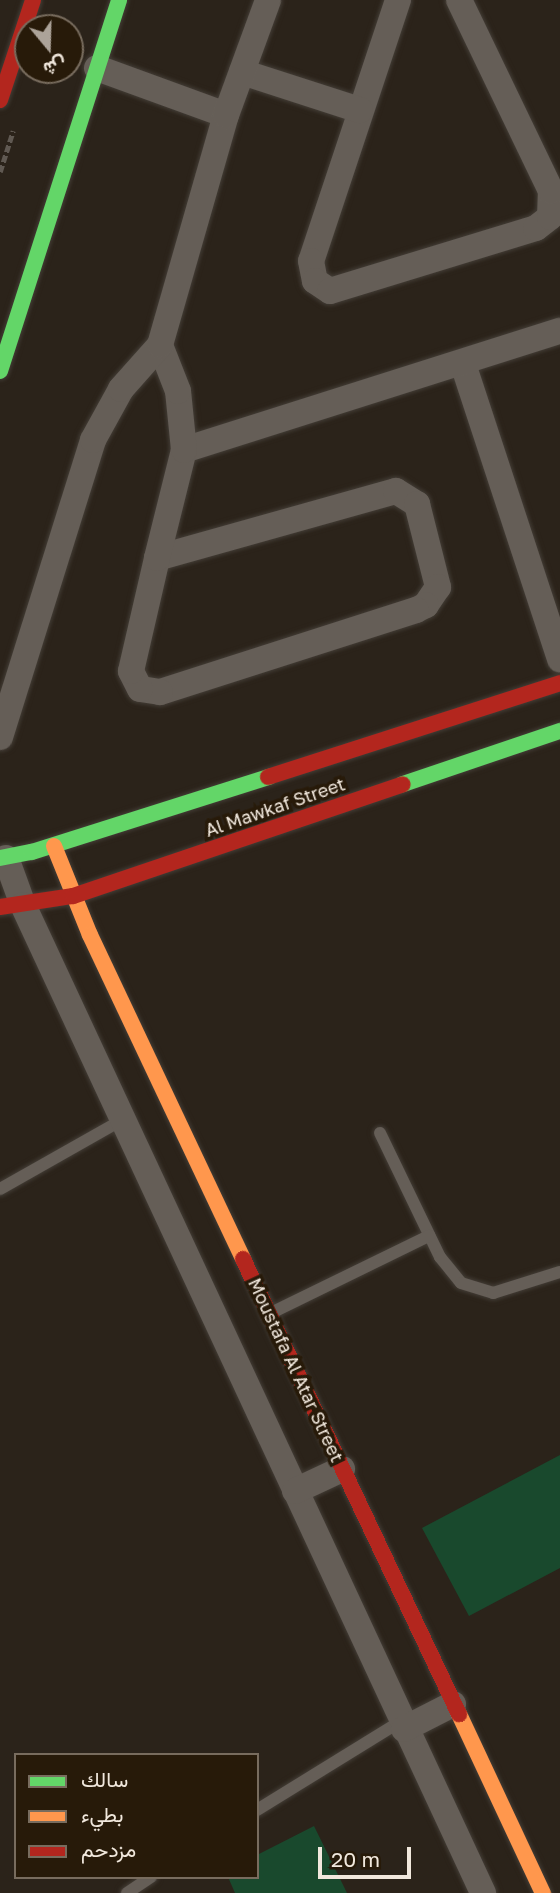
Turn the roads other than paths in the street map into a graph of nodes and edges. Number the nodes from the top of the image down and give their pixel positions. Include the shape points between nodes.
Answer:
1 (33, 0) edge
2 (119, 0) edge
3 (268, 0) edge
4 (398, 0) edge
5 (459, 0) edge
6 (97, 68) junction
7 (242, 72) junction
8 (0, 100) edge
9 (360, 110) junction
10 (226, 114) junction
11 (9, 278) dead end
12 (28, 284) junction
13 (560, 331) edge
14 (160, 345) junction
15 (463, 364) junction
16 (0, 371) edge
17 (184, 450) junction
18 (157, 558) junction
19 (560, 660) edge
20 (560, 683) edge
21 (560, 731) edge
22 (0, 737) edge
23 (54, 846) junction
24 (3, 858) edge
25 (73, 896) junction
26 (11, 906) edge
27 (122, 1120) junction
28 (380, 1133) dead end
29 (0, 1189) edge
30 (429, 1236) junction
31 (560, 1272) edge
32 (269, 1313) junction
33 (342, 1469) junction
34 (295, 1491) junction
35 (453, 1704) junction
36 (402, 1725) junction
37 (259, 1809) edge
38 (148, 1879) edge
39 (127, 1893) edge
40 (483, 1893) edge
41 (542, 1893) edge

1 - 8 street
2 - 6 street
3 - 7 street
4 - 9 street
5 - 9 street via 551,191 550,217 536,228 347,289 322,287 312,275 311,261
6 - 10 street
6 - 12 street
7 - 9 street
7 - 10 street
10 - 14 street
11 - 12 street
12 - 16 street
13 - 15 street
14 - 17 street via 178,391
14 - 22 street via 121,389 93,440
15 - 17 street
15 - 19 street
17 - 18 street
18 - 18 street via 131,671 135,684 153,693 416,610 434,597 438,587 417,504 396,491
20 - 23 street, Al Mawkaf Street
21 - 25 street, Al Mawkaf Street
23 - 24 street, Al Mawkaf Street
23 - 25 street, Moustafa Al Atar Street
24 - 26 street
25 - 26 street, Al Mawkaf Street
25 - 32 street, Moustafa Al Atar Street
26 - 27 street
27 - 29 lane
27 - 34 street
28 - 30 lane
30 - 31 lane via 461,1283 493,1293
30 - 32 lane
32 - 33 street, Moustafa Al Atar Street
33 - 34 street
33 - 35 street, Moustafa Al Atar Street
34 - 36 street
35 - 36 street
35 - 41 street, Moustafa Al Atar Street
36 - 37 lane
36 - 40 street
38 - 39 lane

